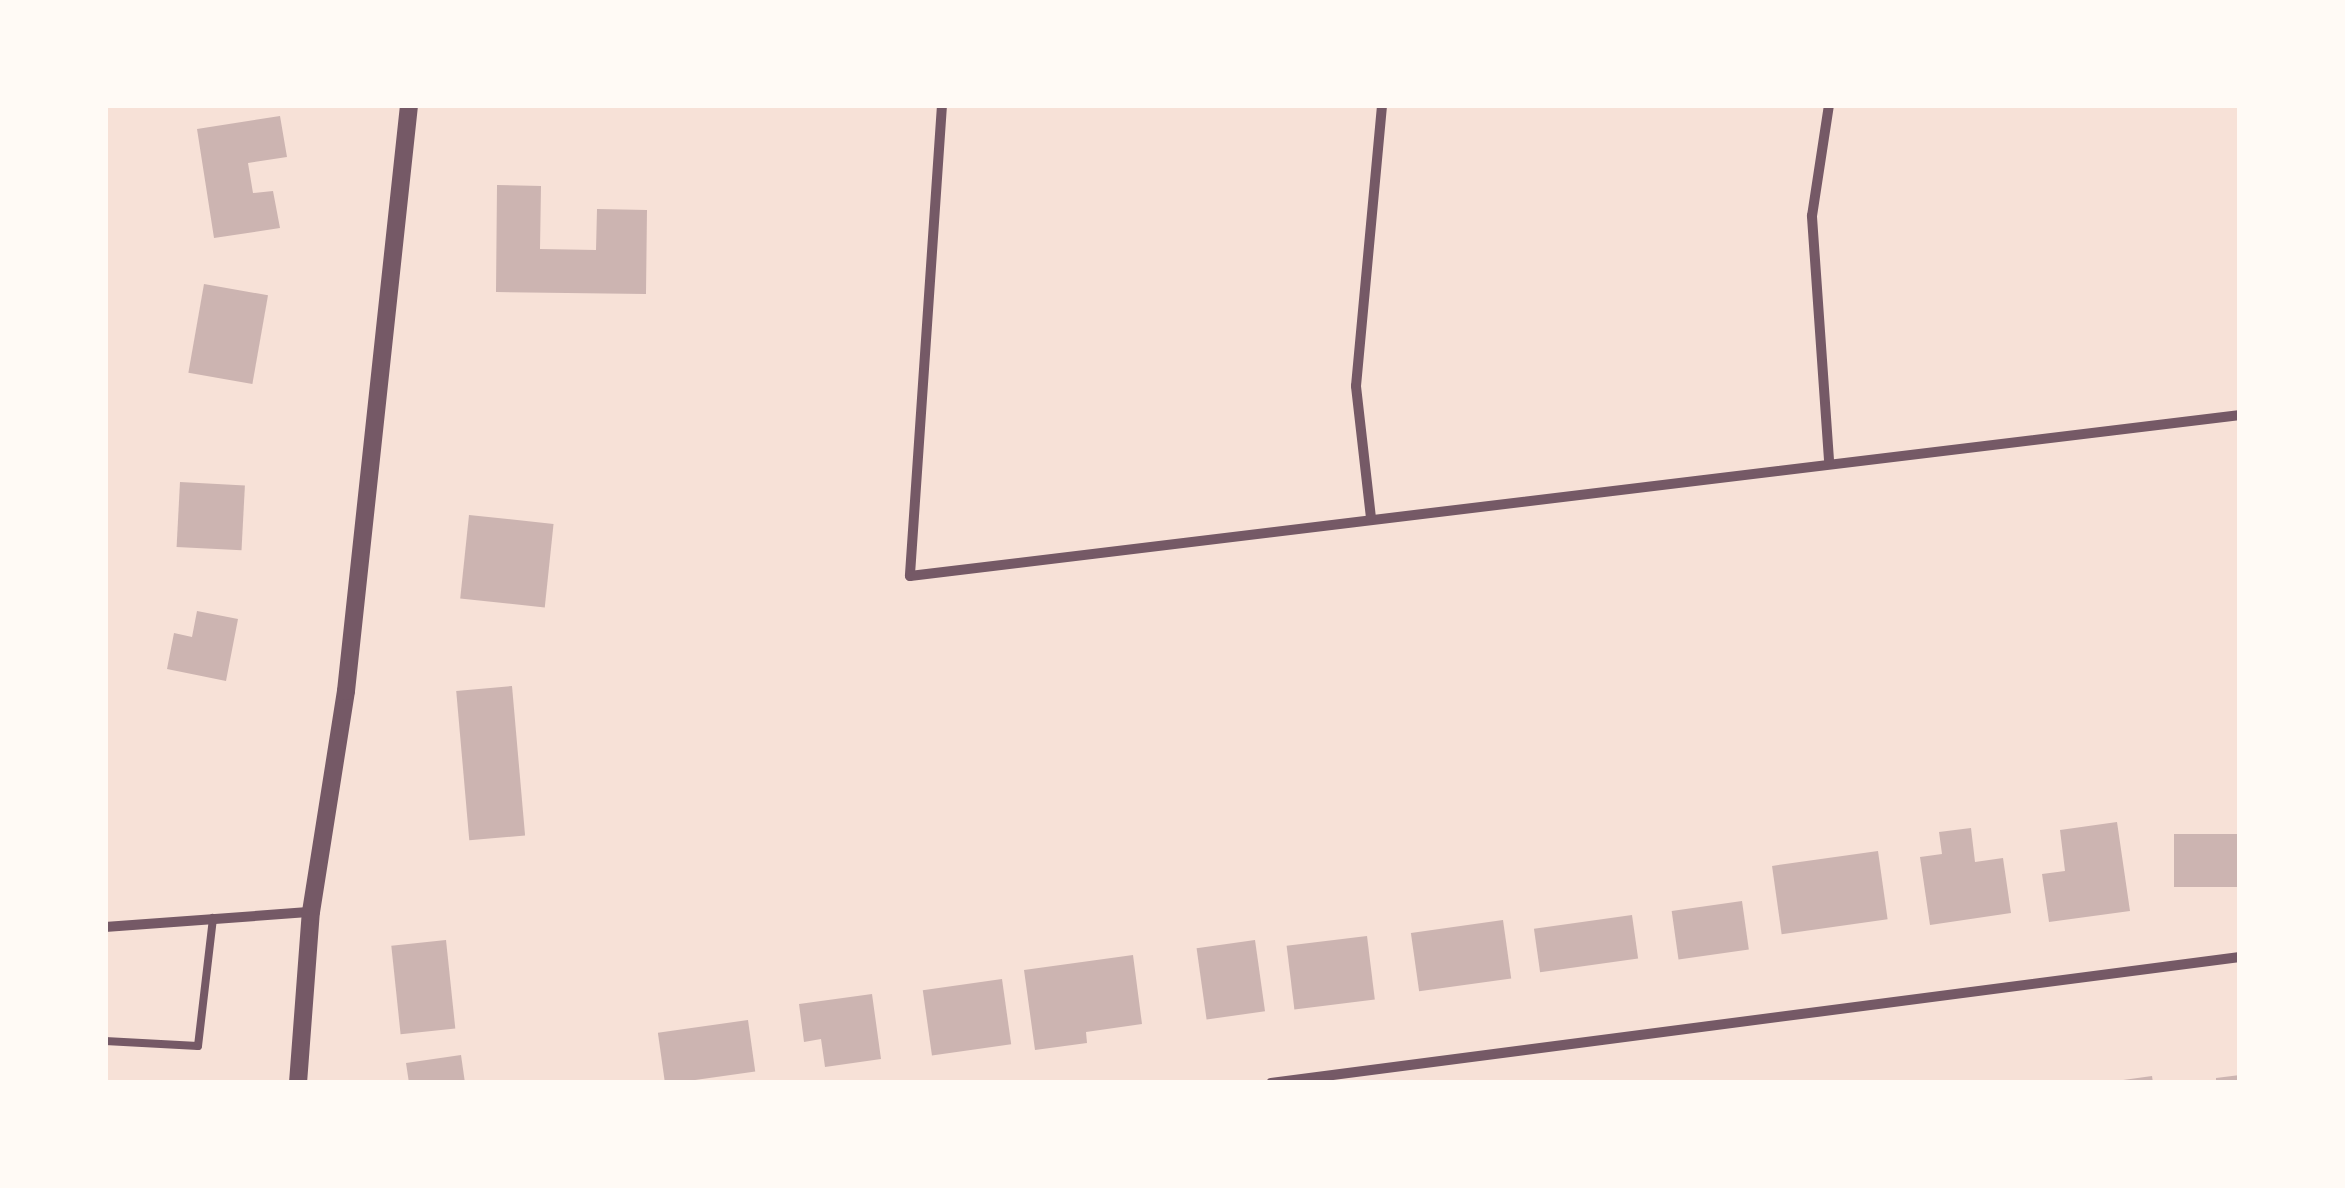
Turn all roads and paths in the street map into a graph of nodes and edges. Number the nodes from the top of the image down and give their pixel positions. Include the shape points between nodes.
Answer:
1 (408, 105) edge
2 (942, 105) edge
3 (1382, 105) edge
4 (1829, 105) edge
5 (2240, 415) edge
6 (1828, 460) junction
7 (1371, 518) junction
8 (311, 912) junction
9 (213, 918) junction
10 (105, 928) edge
11 (2240, 957) edge
12 (105, 1041) edge
13 (298, 1083) edge
14 (1271, 1083) edge

1 - 8 street via 346,691
2 - 7 street via 910,576
3 - 7 street via 1356,386
4 - 6 street via 1812,216
5 - 6 street
6 - 7 street
8 - 9 street
8 - 13 street
9 - 10 street
9 - 12 lane via 198,1046
11 - 14 street

